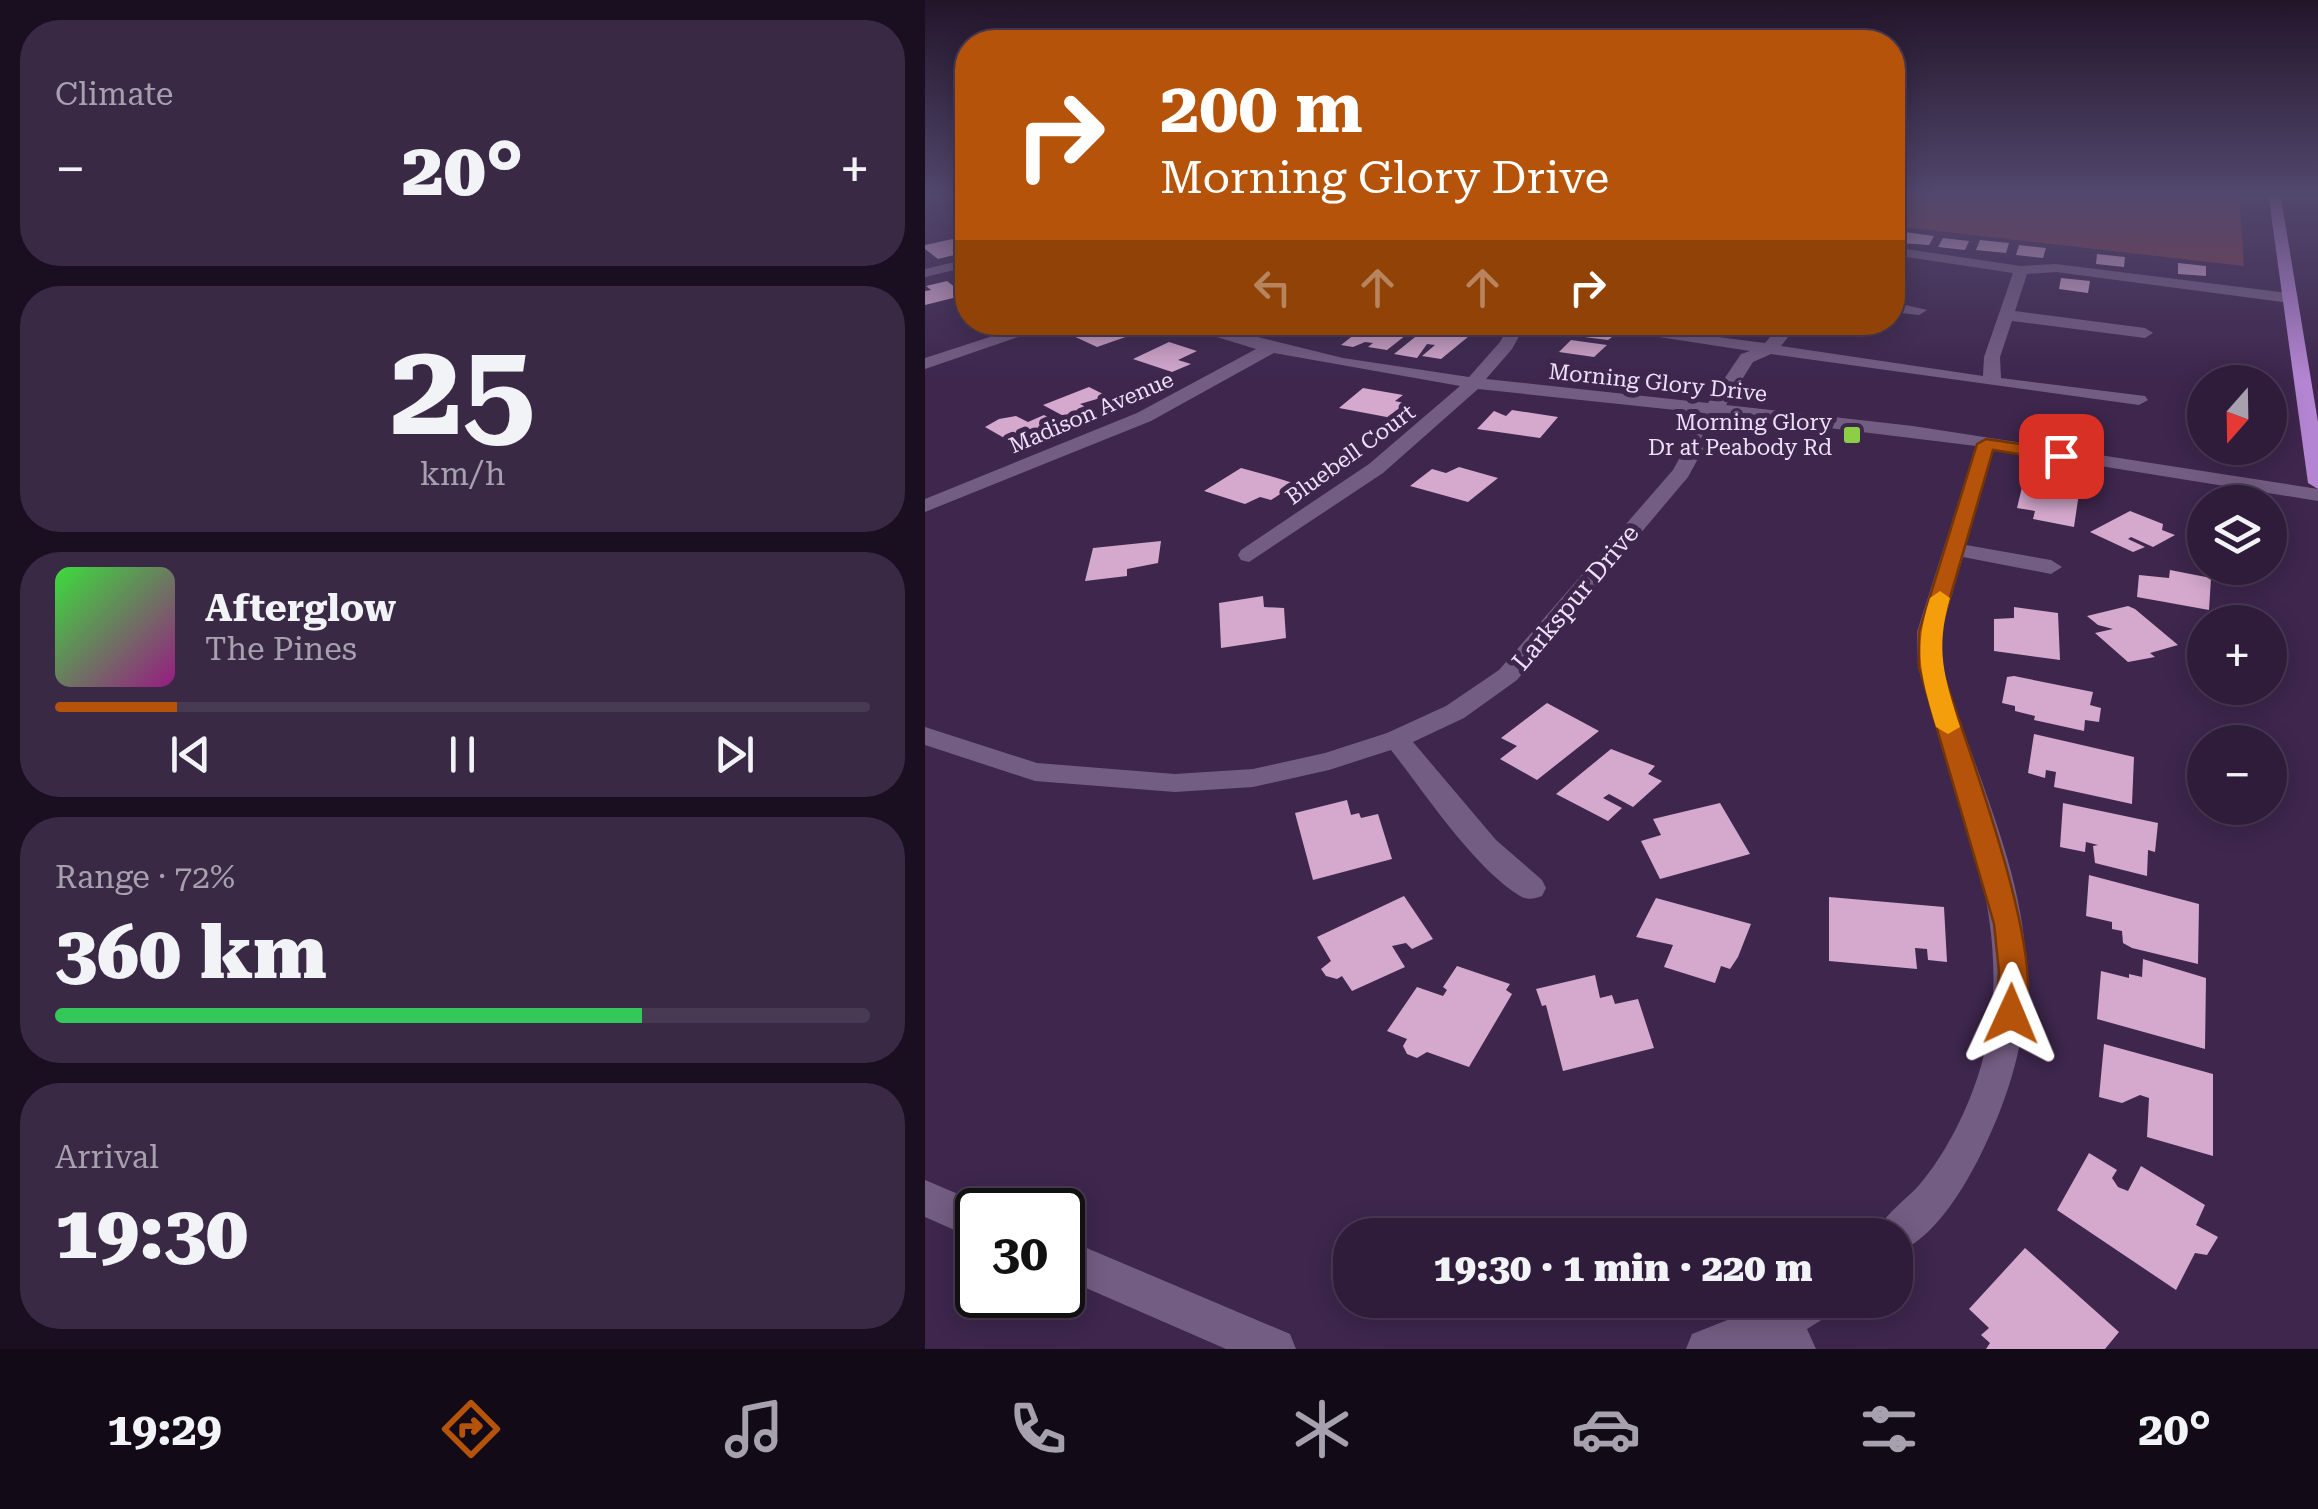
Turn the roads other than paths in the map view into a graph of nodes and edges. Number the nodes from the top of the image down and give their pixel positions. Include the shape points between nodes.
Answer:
1 (1920, 255) edge
2 (2283, 255) edge
3 (955, 266) edge
4 (2021, 270) junction
5 (925, 273) edge
6 (2289, 298) junction
7 (1905, 308) edge
8 (1919, 310) dead end
9 (2007, 315) junction
10 (2145, 333) dead end
11 (1014, 335) edge
12 (1222, 335) edge
13 (1512, 335) edge
14 (1678, 335) edge
15 (1781, 335) edge
16 (1269, 348) junction
17 (1769, 349) junction
18 (925, 364) edge
19 (1992, 379) junction
20 (1472, 385) junction
21 (2139, 400) dead end
22 (1715, 410) junction
23 (1986, 444) junction
24 (2318, 483) edge
25 (2318, 495) edge
26 (925, 506) edge
27 (1955, 549) junction
28 (1249, 555) dead end
29 (2051, 567) dead end
30 (925, 736) edge
31 (1397, 739) junction
32 (1531, 888) dead end
33 (925, 1198) edge
34 (955, 1211) edge
35 (1912, 1218) edge
36 (1085, 1267) edge
37 (1786, 1336) edge
38 (1275, 1349) edge
39 (1707, 1349) edge

1 - 4 street
2 - 6 main road
3 - 5 street
4 - 6 street via 2057,268
4 - 9 street
6 - 24 main road
7 - 8 street
9 - 10 street
9 - 19 street
11 - 18 street
12 - 16 street, Morning Glory Drive
13 - 20 street, Bluebell Court
14 - 17 street
15 - 17 street, Larkspur Drive
16 - 20 street, Morning Glory Drive
16 - 26 street, Madison Avenue via 1144,418
17 - 19 street
17 - 22 street, Larkspur Drive via 1747,358
19 - 21 street
20 - 22 street, Morning Glory Drive
20 - 28 street, Bluebell Court via 1412,444
22 - 23 street, Morning Glory Drive
22 - 31 street, Larkspur Drive via 1681,472 1508,675 1455,712
23 - 25 street, Morning Glory Drive
23 - 27 street
27 - 29 street
27 - 35 street via 1929,632 1930,667 2009,924 2011,1014 2000,1068 1977,1126 1941,1188
30 - 31 street, Larkspur Drive via 1035,772 1175,784 1253,778
31 - 32 street via 1486,848
33 - 34 street
36 - 38 street
37 - 39 street

